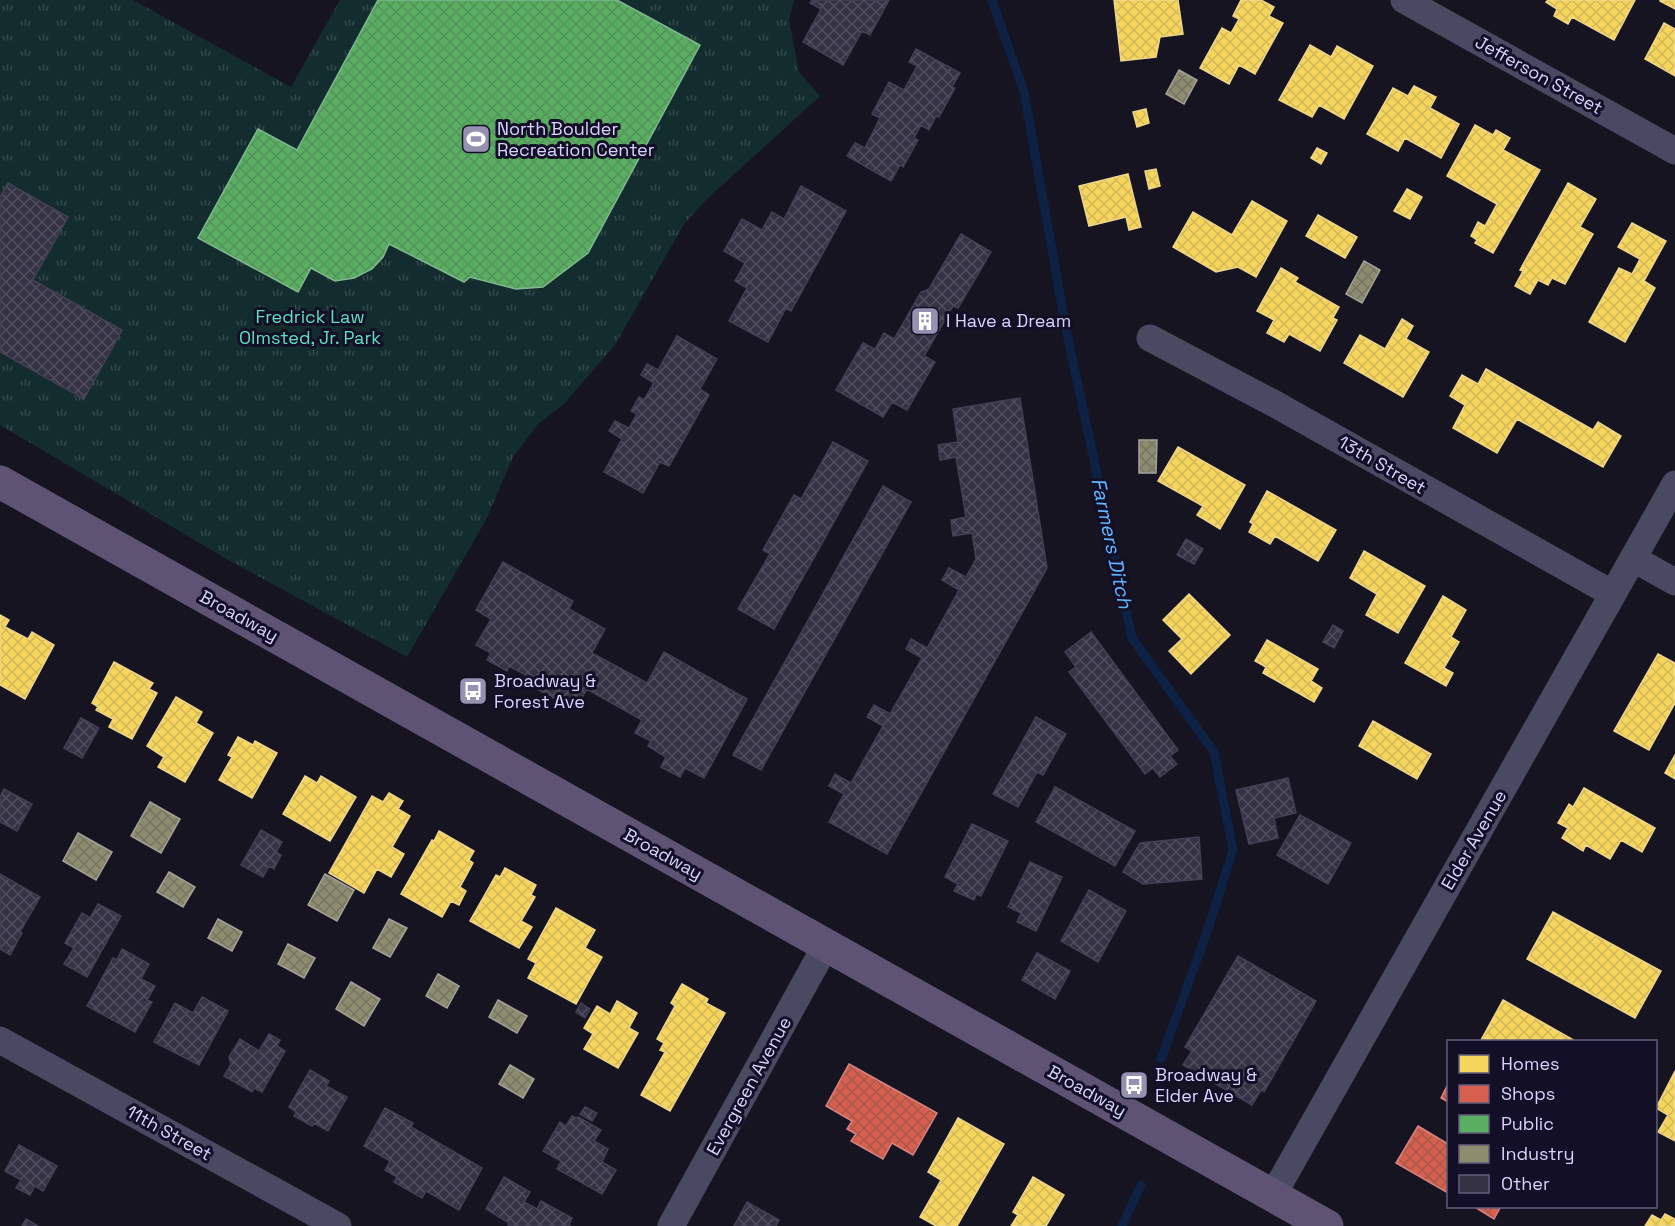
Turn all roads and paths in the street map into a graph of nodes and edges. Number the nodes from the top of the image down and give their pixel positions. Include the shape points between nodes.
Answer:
1 (1404, 0) edge
2 (1675, 151) edge
3 (1150, 338) dead end
4 (0, 482) edge
5 (1675, 484) edge
6 (1634, 559) junction
7 (1675, 582) edge
8 (1613, 594) junction
9 (826, 945) junction
10 (0, 1040) edge
11 (1273, 1195) junction
12 (338, 1226) edge
13 (671, 1226) edge
14 (1327, 1226) edge

1 - 2 street, Jefferson Street
3 - 8 street, 13th Street
4 - 9 main road, Broadway
5 - 6 street, Elder Avenue
6 - 7 street
6 - 8 street, Elder Avenue
8 - 11 street, Elder Avenue
9 - 11 main road, Broadway
9 - 13 street, Evergreen Avenue
10 - 12 street, 11th Street
11 - 14 main road, Broadway

